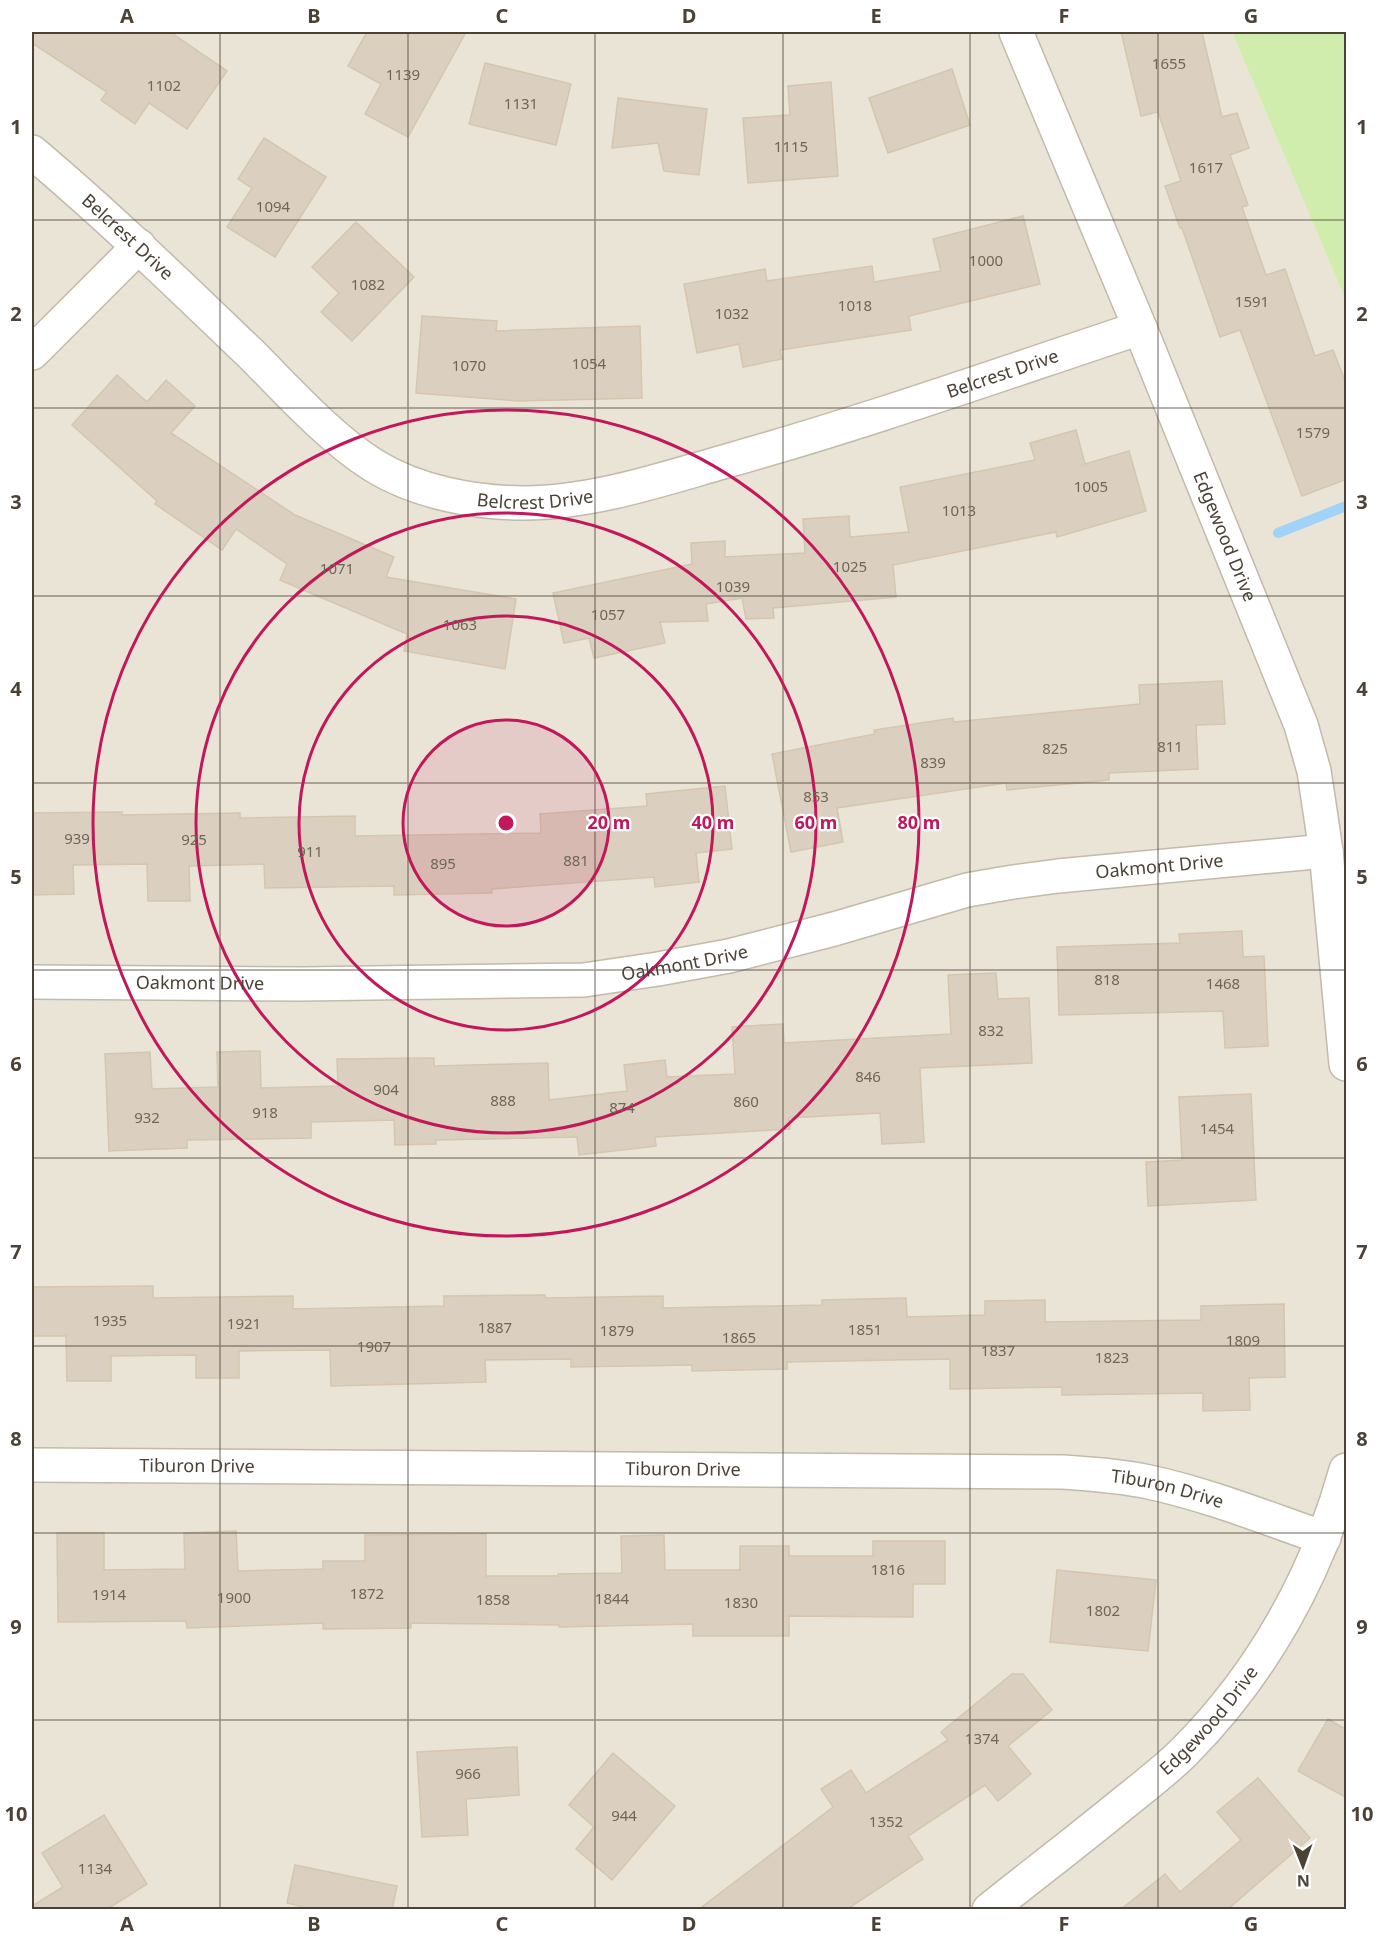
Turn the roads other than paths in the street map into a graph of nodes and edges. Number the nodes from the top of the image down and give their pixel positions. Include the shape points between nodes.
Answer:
1 (1016, 32) edge
2 (32, 152) edge
3 (139, 246) junction
4 (1140, 328) junction
5 (32, 353) edge
6 (1326, 851) junction
7 (32, 982) edge
8 (1347, 1064) edge
9 (32, 1465) edge
10 (1347, 1470) edge
11 (1324, 1538) junction
12 (989, 1910) edge

1 - 4 street, Edgewood Drive
2 - 3 street, Belcrest Drive
3 - 4 street, Belcrest Drive via 357,454 423,488 505,502 564,501 683,473 790,443
3 - 5 street
4 - 6 street, Edgewood Drive via 1301,725 1318,790
6 - 7 street, Oakmont Drive via 1013,882 967,890 729,956 584,980
6 - 8 street, Edgewood Drive
9 - 11 street, Tiburon Drive via 1063,1472 1108,1475 1187,1491
10 - 11 street, Edgewood Drive
11 - 12 street, Edgewood Drive via 1281,1626 1235,1695 1183,1753

